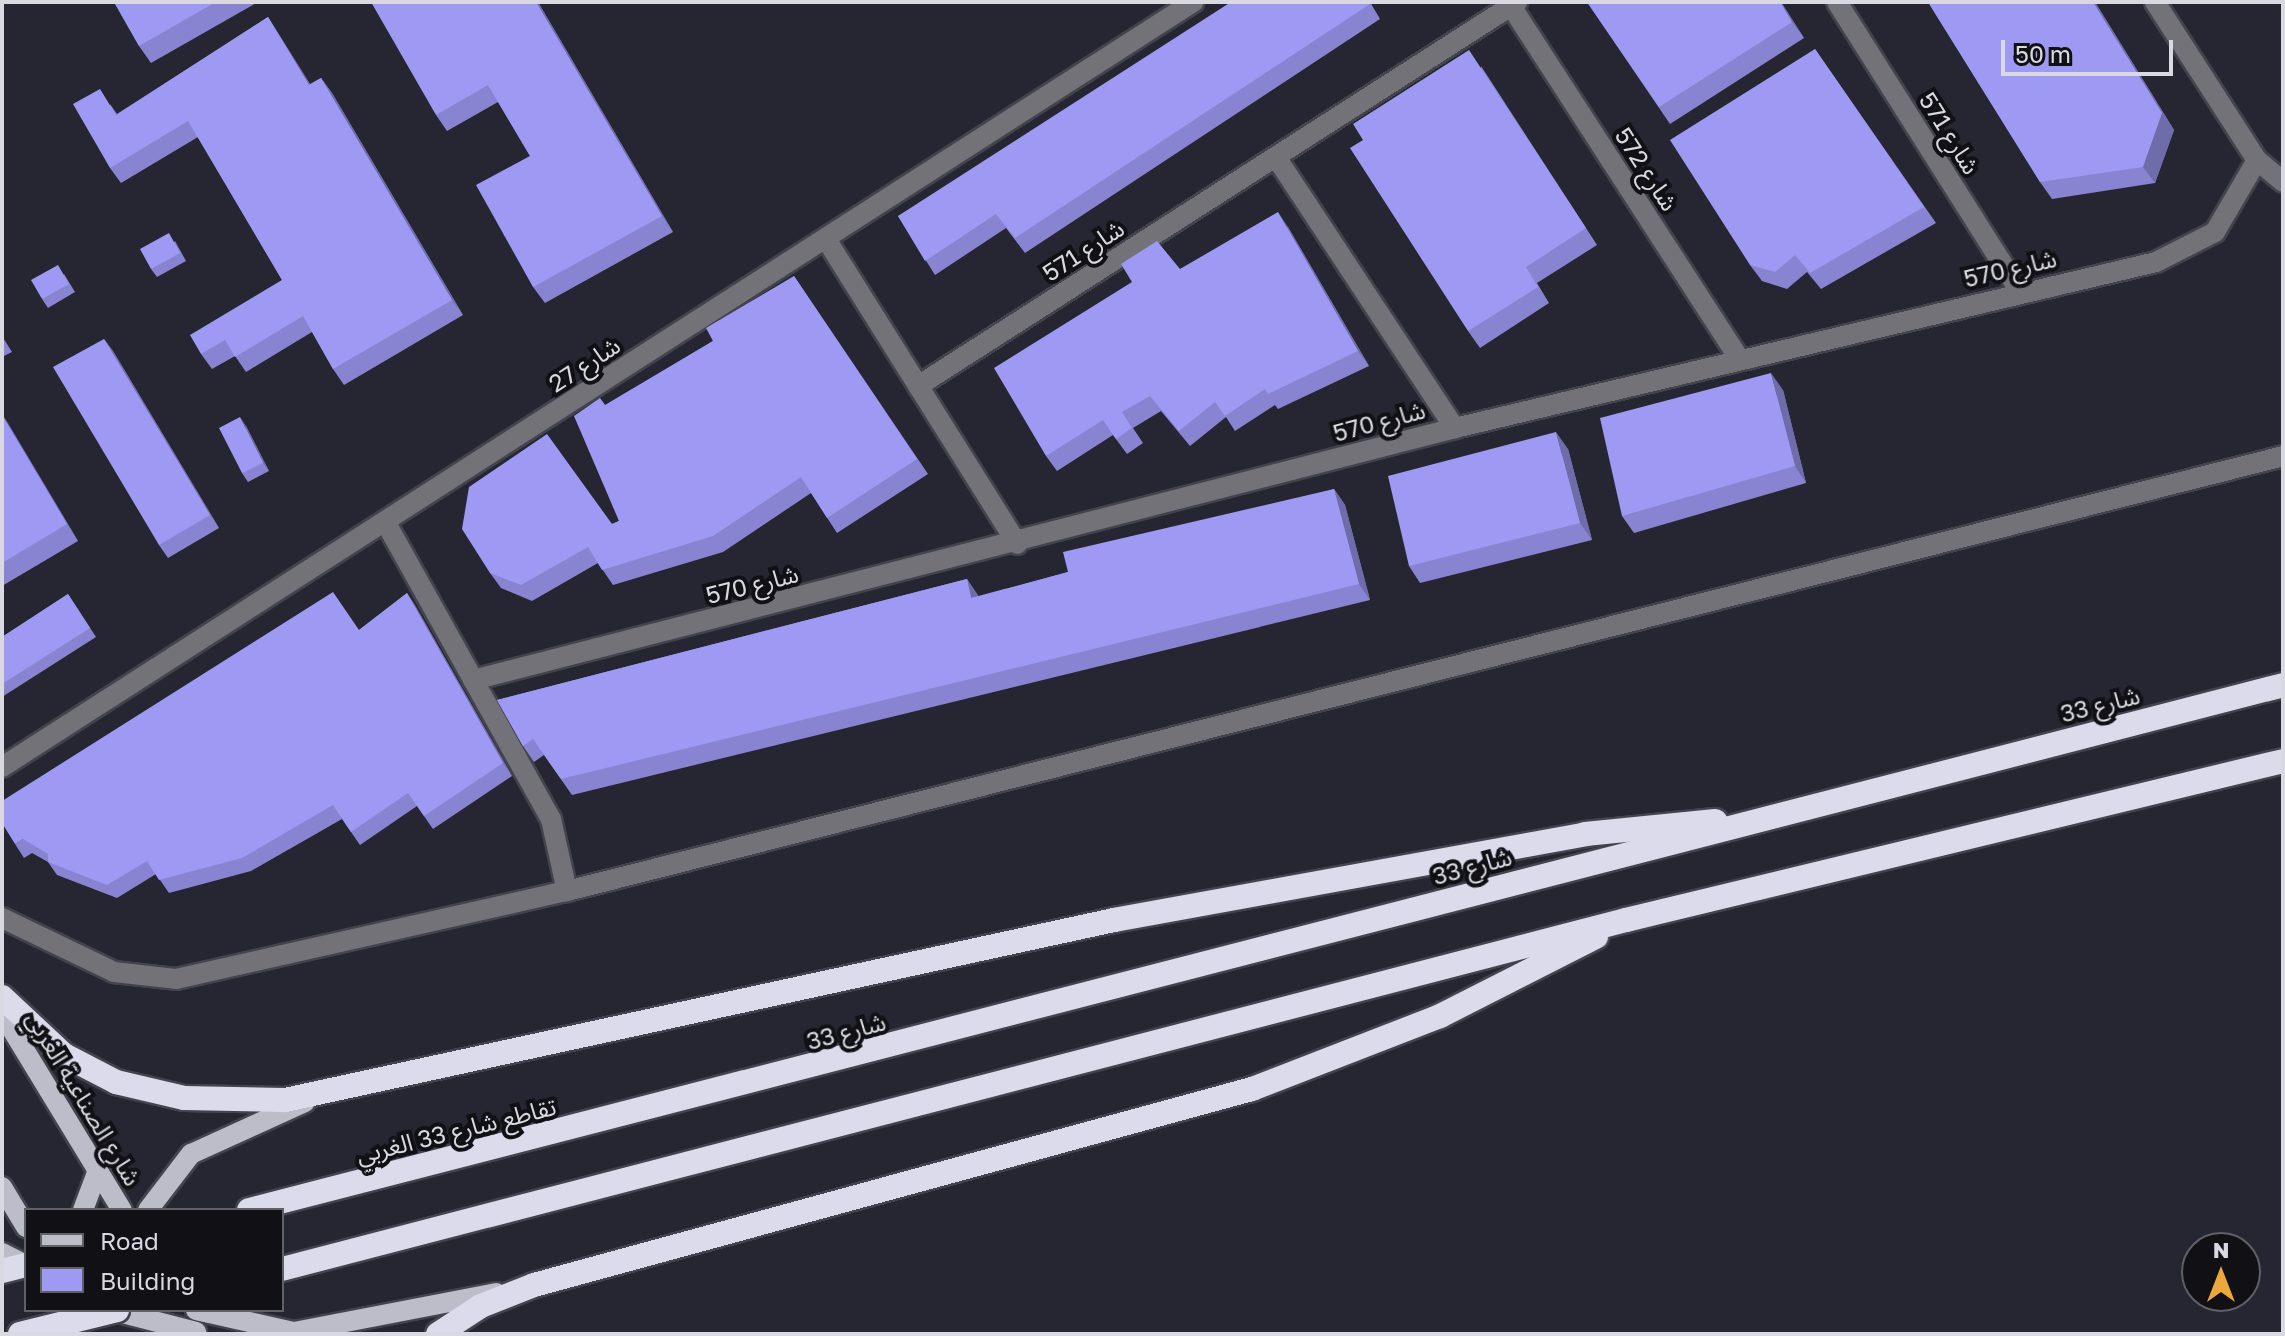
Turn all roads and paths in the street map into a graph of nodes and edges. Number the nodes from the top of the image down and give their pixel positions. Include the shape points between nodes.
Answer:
1 (1193, 2) edge
2 (1837, 2) edge
3 (2155, 2) edge
4 (1514, 4) edge
5 (1276, 157) junction
6 (2257, 160) junction
7 (2283, 182) edge
8 (826, 239) junction
9 (2020, 291) junction
10 (1739, 359) junction
11 (918, 386) junction
12 (1455, 428) junction
13 (2283, 456) edge
14 (386, 523) junction
15 (1017, 544) junction
16 (473, 680) junction
17 (2283, 685) edge
18 (2283, 761) edge
19 (2, 767) edge
20 (1757, 820) junction
21 (567, 891) junction
22 (2, 918) edge
23 (1626, 920) junction
24 (2, 997) edge
25 (2, 1013) edge
26 (323, 1095) junction
27 (677, 1104) joint
28 (98, 1170) junction
29 (2, 1187) edge
30 (84, 1208) edge
31 (121, 1208) edge
32 (150, 1208) edge
33 (257, 1208) edge
34 (24, 1224) edge
35 (2, 1253) edge
36 (24, 1264) edge
37 (24, 1266) edge
38 (284, 1269) edge
39 (2, 1271) edge
40 (534, 1285) junction
41 (54, 1312) edge
42 (78, 1312) edge
43 (184, 1312) edge
44 (205, 1312) edge
45 (123, 1317) edge
46 (197, 1333) edge
47 (20, 1334) edge
48 (47, 1334) edge
49 (90, 1334) edge
50 (438, 1334) edge

1 - 8 street, شارع 27
2 - 9 street, شارع 571
3 - 6 street
4 - 5 street, شارع 571
4 - 10 street, شارع 572
5 - 11 street, شارع 571
5 - 12 street
6 - 7 street
6 - 9 street, شارع 570 via 2215,232 2188,251
8 - 11 street
8 - 14 street, شارع 27
9 - 10 street, شارع 570
10 - 12 street, شارع 570
11 - 15 street
12 - 15 street, شارع 570
13 - 21 street
14 - 16 street
14 - 19 street, شارع 27
15 - 16 street, شارع 570
16 - 21 street via 551,819
17 - 20 highway, شارع 33
18 - 23 highway
20 - 26 highway via 1585,834 1114,920
20 - 27 highway, شارع 33
21 - 22 street via 161,980 114,972
23 - 38 highway via 687,1168
23 - 40 highway via 1440,1016 1252,1089
24 - 26 highway via 64,1055 138,1089 247,1101
25 - 28 main road, شارع الصناعية الغربي
26 - 32 main road via 191,1154
27 - 33 highway, تقاطع شارع 33 الغربي
28 - 30 main road
28 - 31 main road, شارع الصناعية الغربي
29 - 34 main road
35 - 36 main road
37 - 39 highway
40 - 44 main road via 294,1332
40 - 50 highway via 481,1306
41 - 48 main road
42 - 49 main road
43 - 46 main road
45 - 46 main road
45 - 47 highway, bridge

